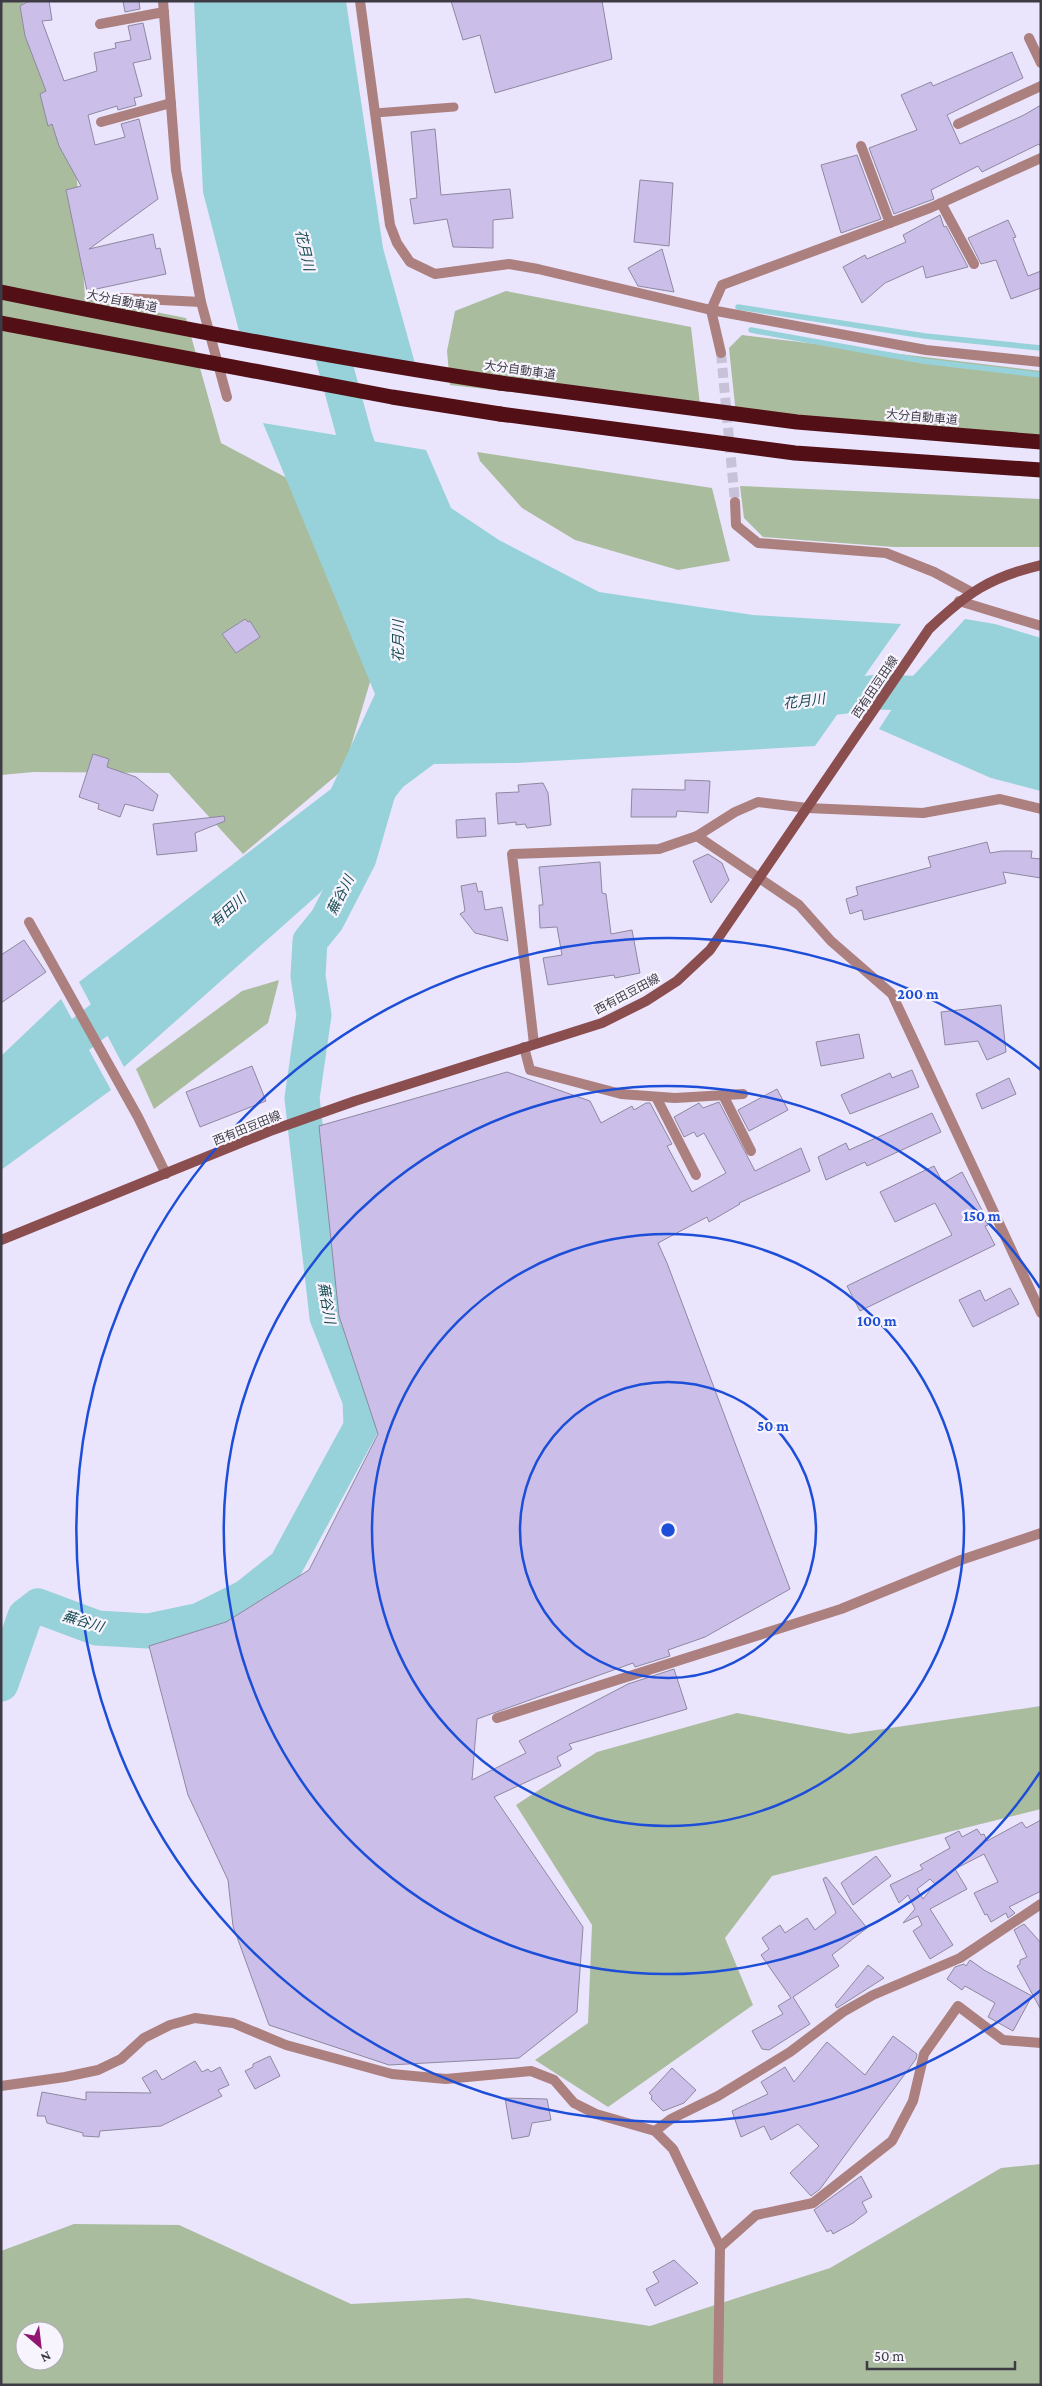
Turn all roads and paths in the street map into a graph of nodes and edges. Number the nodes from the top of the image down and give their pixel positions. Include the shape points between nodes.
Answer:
1 (360, 1) edge
2 (164, 7) edge
3 (100, 24) dead end
4 (1029, 38) dead end
5 (1041, 63) edge
6 (1041, 86) edge
7 (171, 103) junction
8 (454, 107) dead end
9 (375, 113) junction
10 (101, 122) dead end
11 (958, 124) dead end
12 (861, 146) dead end
13 (1041, 158) edge
14 (941, 203) junction
15 (890, 223) junction
16 (974, 264) dead end
17 (1, 292) edge
18 (122, 298) dead end
19 (201, 302) junction
20 (711, 310) junction
21 (1, 323) edge
22 (721, 353) tunnel mouth
23 (1041, 362) edge
24 (227, 397) dead end
25 (1041, 442) edge
26 (1041, 470) edge
27 (735, 502) tunnel mouth
28 (1041, 565) edge
29 (971, 592) junction
30 (959, 601) junction
31 (1041, 626) edge
32 (807, 808) junction
33 (1041, 809) edge
34 (697, 836) junction
35 (760, 880) junction
36 (30, 922) dead end
37 (529, 1045) junction
38 (743, 1094) dead end
39 (723, 1095) junction
40 (656, 1097) junction
41 (751, 1151) dead end
42 (166, 1174) junction
43 (696, 1175) dead end
44 (1, 1240) edge
45 (1041, 1313) edge
46 (1041, 1533) edge
47 (497, 1718) dead end
48 (1041, 1904) edge
49 (1041, 2043) edge
50 (1, 2086) edge
51 (655, 2131) junction
52 (720, 2248) junction
53 (718, 2385) edge

1 - 9 street
2 - 3 street
2 - 7 street
4 - 5 street
6 - 11 street
7 - 10 street
7 - 19 street via 176,170
8 - 9 lane
9 - 20 street via 390,224 396,243 410,262 435,274 509,264
12 - 15 street
13 - 14 street
14 - 15 street
14 - 16 street
15 - 20 street via 722,285
17 - 25 highway, 大分自動車道, bridge via 393,367 500,383 797,422
18 - 19 street
19 - 24 street
20 - 22 street
20 - 23 street via 926,350
21 - 26 highway, bridge via 500,414 795,453
27 - 29 street via 736,525 758,543 886,553 934,572
28 - 29 main road, 西有田豆田線 via 1009,573
29 - 30 main road, 西有田豆田線
30 - 31 street
30 - 32 main road, 西有田豆田線 via 929,629
32 - 33 street via 923,813 1000,800
32 - 34 street via 758,802
32 - 35 main road, 西有田豆田線
34 - 35 street
34 - 37 street via 659,849 512,854
35 - 37 main road, 西有田豆田線 via 710,950 677,981 646,1001 602,1022
35 - 45 street via 799,905 831,941 892,994
36 - 42 street
37 - 40 street via 530,1070 621,1094
37 - 42 main road, 西有田豆田線 via 270,1131
38 - 39 street
39 - 40 street
39 - 41 street
40 - 43 street
42 - 44 main road, 西有田豆田線
46 - 47 street via 961,1560 841,1609
48 - 51 street via 960,1958 873,1995 843,2012 790,2052 718,2096 671,2118
49 - 52 street via 1003,2040 958,2006 924,2054 913,2101 892,2141 813,2203 756,2214
50 - 51 street via 98,2070 121,2059 144,2038 170,2025 195,2018 233,2023 286,2045 392,2074 446,2079 531,2071 554,2080 574,2102 596,2114
51 - 52 street via 673,2149
52 - 53 street

